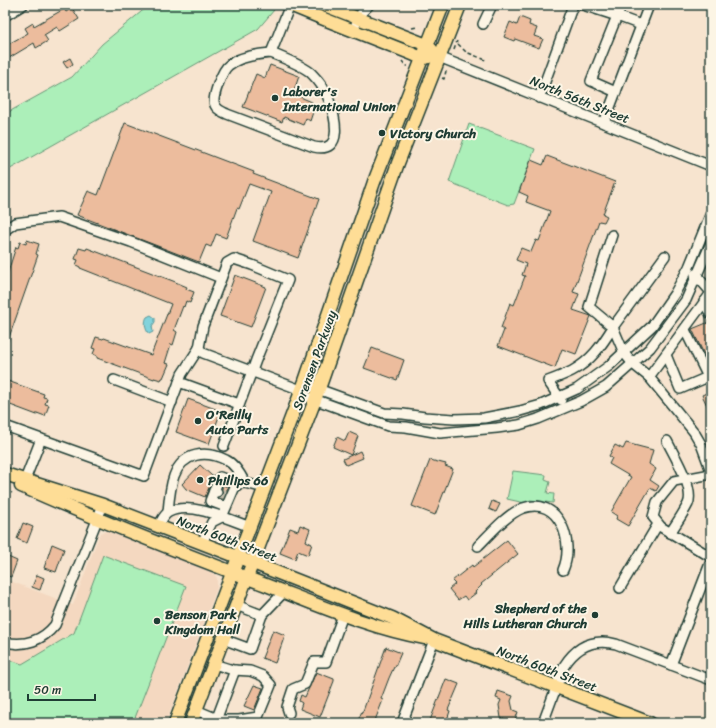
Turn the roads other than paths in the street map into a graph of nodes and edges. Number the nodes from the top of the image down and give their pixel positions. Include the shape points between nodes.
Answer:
1 (24, 5) edge
2 (290, 5) edge
3 (324, 5) edge
4 (369, 5) edge
5 (443, 5) edge
6 (460, 5) edge
7 (492, 5) edge
8 (573, 5) edge
9 (583, 5) edge
10 (621, 5) edge
11 (649, 5) edge
12 (5, 16) edge
13 (617, 16) junction
14 (358, 18) junction
15 (483, 24) dead end
16 (641, 25) junction
17 (353, 31) junction
18 (427, 46) junction
19 (271, 53) junction
20 (439, 56) junction
21 (422, 58) junction
22 (616, 92) junction
23 (539, 98) junction
24 (604, 123) junction
25 (711, 166) edge
26 (711, 213) edge
27 (5, 230) edge
28 (612, 235) dead end
29 (711, 243) edge
30 (665, 256) dead end
31 (689, 267) junction
32 (697, 277) junction
33 (221, 278) junction
34 (711, 292) edge
35 (704, 302) junction
36 (711, 315) edge
37 (613, 327) junction
38 (685, 330) junction
39 (199, 348) junction
40 (624, 352) junction
41 (666, 355) junction
42 (633, 364) junction
43 (252, 372) junction
44 (648, 377) junction
45 (114, 380) dead end
46 (179, 382) junction
47 (302, 390) junction
48 (316, 395) junction
49 (559, 396) junction
50 (172, 402) junction
51 (239, 404) junction
52 (566, 407) junction
53 (5, 426) edge
54 (41, 439) junction
55 (668, 441) dead end
56 (224, 446) dead end
57 (711, 471) edge
58 (5, 474) edge
59 (711, 474) edge
60 (5, 479) edge
61 (686, 479) junction
62 (24, 484) junction
63 (242, 484) junction
64 (265, 488) junction
65 (222, 494) junction
66 (103, 505) junction
67 (226, 507) junction
68 (168, 512) junction
69 (222, 517) junction
70 (97, 520) junction
71 (658, 524) junction
72 (158, 526) junction
73 (250, 527) junction
74 (670, 533) junction
75 (202, 543) junction
76 (478, 546) dead end
77 (238, 557) junction
78 (711, 557) edge
79 (711, 561) edge
80 (252, 562) junction
81 (563, 570) dead end
82 (232, 572) junction
83 (246, 578) junction
84 (620, 588) dead end
85 (284, 592) junction
86 (236, 605) junction
87 (262, 615) junction
88 (343, 615) junction
89 (223, 639) junction
90 (434, 640) junction
91 (5, 642) edge
92 (214, 664) junction
93 (671, 665) junction
94 (235, 670) junction
95 (711, 680) edge
96 (556, 687) junction
97 (196, 710) junction
98 (289, 713) dead end
99 (216, 721) edge
100 (174, 723) edge
101 (191, 723) edge
102 (402, 723) edge
103 (543, 723) edge
104 (650, 723) edge

1 - 12 street
2 - 17 main road
2 - 19 street
3 - 14 main road
4 - 14 street
5 - 18 main road, Sorensen Parkway
6 - 20 main road, Sorensen Parkway
7 - 15 street
8 - 23 street
9 - 13 street
10 - 13 street
11 - 16 street
13 - 16 street
13 - 22 street via 591,81
14 - 17 street
14 - 18 main road
16 - 22 street
17 - 21 main road
18 - 20 main road
18 - 21 main road, Sorensen Parkway
19 - 19 street via 258,54 229,65 223,72 214,97 216,107 227,114 314,147 322,149 331,145 336,133 334,121 329,99 319,82 311,72
20 - 21 main road
20 - 23 street, North 56th Street
20 - 48 main road, Sorensen Parkway via 395,169
21 - 47 main road, Sorensen Parkway via 374,182
22 - 24 street
23 - 24 street, North 56th Street
24 - 25 street, North 56th Street
26 - 31 street
27 - 33 street via 15,223 59,217
28 - 37 street via 589,307
29 - 32 street
30 - 37 street
31 - 32 street
31 - 40 street via 652,326
32 - 34 street
32 - 42 street via 686,300 669,325
33 - 39 street via 203,326
33 - 43 street via 227,263 234,259 288,280
34 - 35 street
35 - 36 street
35 - 38 street
37 - 40 street
37 - 49 street via 599,349 584,363 571,372 548,380
38 - 41 street
38 - 41 street via 708,377 680,389
39 - 43 street
39 - 46 street
40 - 42 street
40 - 49 street via 577,389
41 - 44 street
42 - 44 street
42 - 52 street via 606,387
43 - 47 street
43 - 51 street
44 - 57 street via 694,432
45 - 50 street
46 - 50 street
46 - 51 street
47 - 48 street
47 - 64 main road, Sorensen Parkway
48 - 49 street via 384,413 454,419 484,418 520,411
48 - 52 street via 388,426 440,433 519,425 538,420
48 - 80 main road, Sorensen Parkway
49 - 52 street
50 - 54 street via 144,476
51 - 56 street
53 - 54 street
54 - 62 street
55 - 61 street
58 - 62 main road, North 60th Street
59 - 61 street
60 - 62 main road, North 60th Street
61 - 71 street via 674,481 657,502 653,517
61 - 74 street via 689,502
62 - 66 main road, North 60th Street
62 - 70 main road, North 60th Street
63 - 64 street
63 - 65 street
63 - 65 street via 220,477
63 - 68 street via 238,471 227,460 197,454 184,461 174,474
64 - 73 main road, Sorensen Parkway
65 - 67 street
65 - 67 street via 210,501
66 - 70 street
66 - 72 main road, North 60th Street
67 - 69 street
68 - 69 street via 178,508 200,509
68 - 72 street
69 - 73 street
69 - 75 street via 212,522
70 - 82 main road, North 60th Street
70 - 91 street via 55,625 38,640 22,644
71 - 74 street
71 - 84 street
72 - 75 main road, North 60th Street
73 - 77 main road, Sorensen Parkway
74 - 78 street
75 - 77 main road, North 60th Street
76 - 81 street via 515,512 532,507 544,509 556,517 566,532 567,559
77 - 80 main road, North 60th Street
77 - 82 main road, Sorensen Parkway
79 - 93 street
80 - 83 main road, Sorensen Parkway
80 - 90 main road, North 60th Street via 392,618
82 - 83 main road, North 60th Street
82 - 100 main road, Sorensen Parkway
83 - 85 main road, North 60th Street
83 - 86 main road, Sorensen Parkway
85 - 87 street
85 - 88 main road, North 60th Street
86 - 87 street
86 - 89 main road, Sorensen Parkway
87 - 89 street via 250,648
88 - 90 main road, North 60th Street via 404,635
88 - 98 street via 326,662 314,662 305,684 294,689 287,707
89 - 92 main road, Sorensen Parkway
90 - 96 main road, North 60th Street
90 - 102 street
92 - 94 street
92 - 97 main road, Sorensen Parkway
93 - 95 street
93 - 96 street via 616,644 595,642 575,652 564,666
94 - 99 street
94 - 99 street via 250,671 262,676 271,685 258,717
96 - 103 street
96 - 104 main road, North 60th Street
97 - 99 street
97 - 101 main road, Sorensen Parkway

